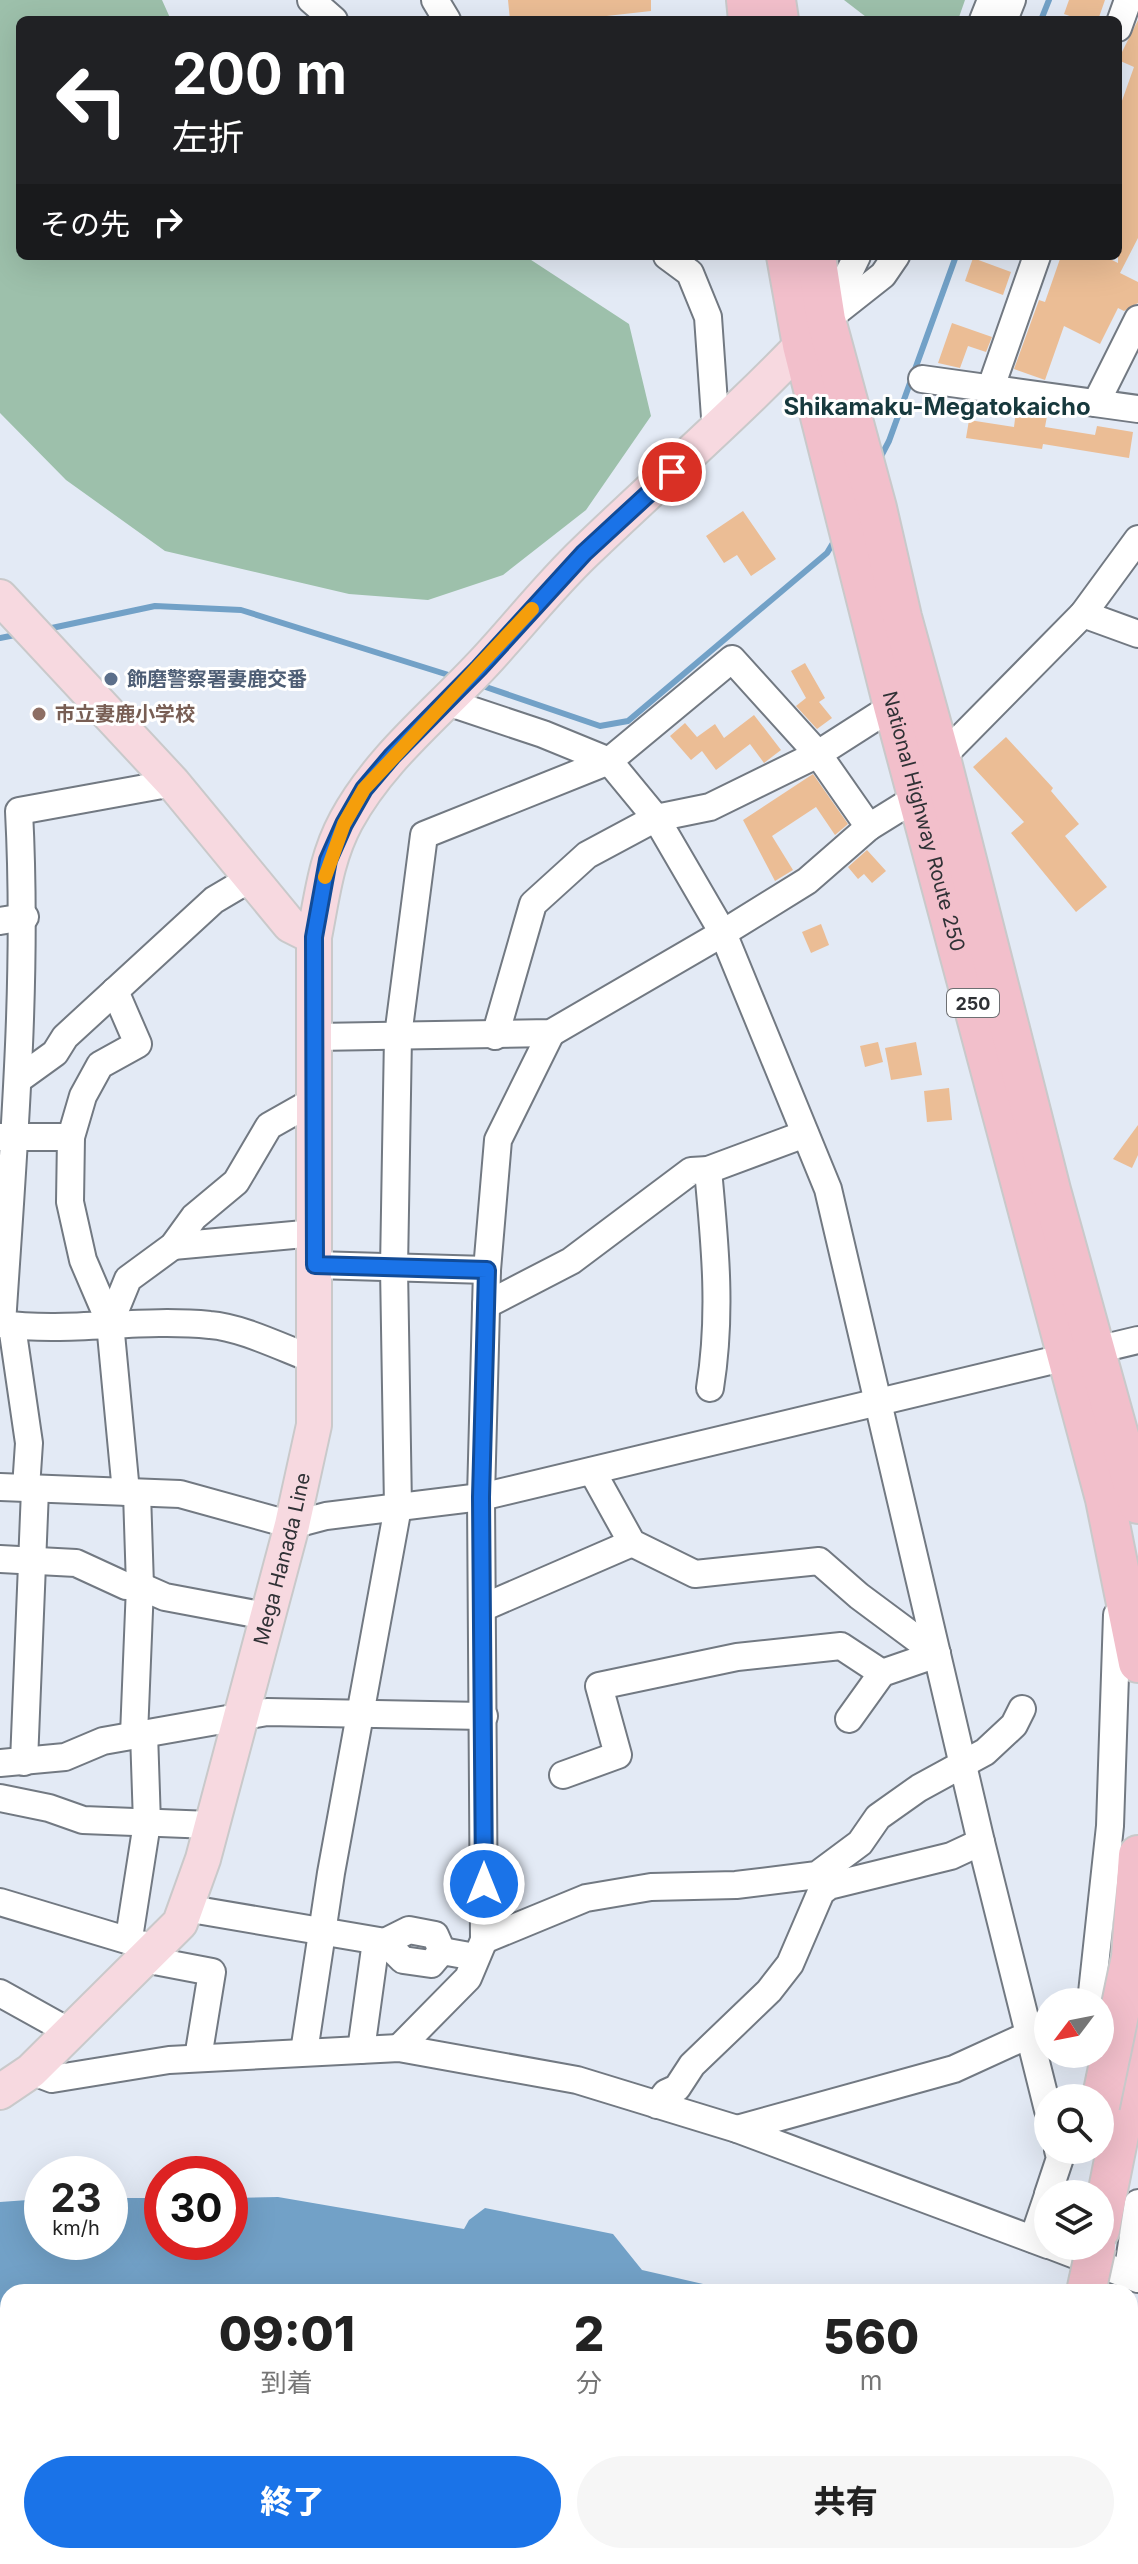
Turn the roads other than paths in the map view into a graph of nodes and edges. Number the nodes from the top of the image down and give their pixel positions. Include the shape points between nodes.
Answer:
1 (311, 0) edge
2 (329, 16) edge
3 (672, 260) edge
4 (787, 260) edge
5 (816, 260) edge
6 (855, 260) edge
7 (893, 260) edge
8 (1036, 260) edge
9 (1138, 319) edge
10 (814, 333) junction
11 (922, 379) dead end
12 (991, 387) junction
13 (1096, 403) junction
14 (1138, 409) edge
15 (716, 432) junction
16 (1138, 539) edge
17 (6, 611) edge
18 (1083, 614) junction
19 (1138, 634) edge
20 (461, 687) junction
21 (893, 706) junction
22 (818, 754) junction
23 (941, 758) junction
24 (609, 761) junction
25 (173, 783) junction
26 (919, 796) junction
27 (656, 818) junction
28 (869, 827) junction
29 (253, 877) junction
30 (12, 919) edge
31 (723, 933) junction
32 (314, 937) junction
33 (115, 991) junction
34 (551, 1033) junction
35 (398, 1036) junction
36 (495, 1036) junction
37 (316, 1037) junction
38 (19, 1079) junction
39 (315, 1100) junction
40 (805, 1134) junction
41 (7, 1137) edge
42 (71, 1137) junction
43 (708, 1170) junction
44 (173, 1246) junction
45 (315, 1249) junction
46 (394, 1268) junction
47 (487, 1270) junction
48 (486, 1305) junction
49 (110, 1323) junction
50 (5, 1325) edge
51 (1138, 1340) edge
52 (1080, 1354) junction
53 (315, 1360) junction
54 (710, 1388) dead end
55 (876, 1403) junction
56 (592, 1471) junction
57 (20, 1488) edge
58 (131, 1492) junction
59 (1137, 1496) edge
60 (481, 1497) junction
61 (398, 1507) junction
62 (292, 1525) junction
63 (632, 1543) junction
64 (0, 1559) edge
65 (32, 1562) junction
66 (1119, 1564) junction
67 (140, 1586) junction
68 (482, 1608) junction
69 (266, 1616) junction
70 (937, 1654) junction
71 (1138, 1663) edge
72 (882, 1673) junction
73 (1022, 1709) dead end
74 (360, 1715) junction
75 (238, 1716) junction
76 (484, 1716) junction
77 (849, 1719) dead end
78 (139, 1734) junction
79 (12, 1762) edge
80 (963, 1764) junction
81 (563, 1775) dead end
82 (0, 1798) edge
83 (147, 1823) junction
84 (211, 1825) junction
85 (981, 1842) junction
86 (1138, 1855) edge
87 (0, 1902) edge
88 (185, 1908) junction
89 (322, 1931) junction
90 (381, 1942) junction
91 (142, 1949) junction
92 (480, 1949) junction
93 (1135, 1968) edge
94 (1093, 1988) edge
95 (1109, 1988) edge
96 (0, 1993) edge
97 (1034, 2019) edge
98 (70, 2032) junction
99 (1034, 2034) edge
100 (1138, 2040) edge
101 (399, 2048) junction
102 (361, 2050) junction
103 (304, 2052) junction
104 (198, 2058) junction
105 (31, 2071) junction
106 (1106, 2084) edge
107 (0, 2092) edge
108 (657, 2105) junction
109 (737, 2129) junction
110 (1110, 2180) edge
111 (1138, 2206) edge
112 (1034, 2239) edge
113 (1067, 2260) edge
114 (1088, 2260) edge
115 (1093, 2260) edge
116 (1132, 2277) edge
117 (1062, 2284) edge
118 (1088, 2284) edge

1 - 2 street
3 - 15 street via 690,273 708,317
4 - 10 highway, National Highway Route 250 / 250
5 - 10 highway, National Highway Route 250 / 250
6 - 10 street
7 - 10 street via 883,275
8 - 12 street
9 - 13 street
10 - 15 main road, Mega Hanada Line
10 - 21 highway, National Highway Route 250 / 250
10 - 23 highway, National Highway Route 250 / 250
11 - 12 street
12 - 13 street
13 - 14 street
15 - 20 main road, Mega Hanada Line via 584,553
16 - 18 street
17 - 25 main road via 43,643
18 - 19 street
18 - 23 street
20 - 24 street via 543,734
20 - 32 main road, Mega Hanada Line via 364,789 328,860
21 - 22 street
21 - 26 highway, National Highway Route 250 / 250
22 - 24 street via 732,659
22 - 27 street via 710,807
22 - 28 street
23 - 26 street
23 - 52 highway, National Highway Route 250 / 250
24 - 27 street
24 - 35 street via 424,835
25 - 29 main road
25 - 30 street via 19,811
26 - 28 street
26 - 52 highway, National Highway Route 250 / 250
27 - 31 street
27 - 36 street via 587,855 533,904
28 - 31 street via 807,881
29 - 32 main road via 290,925
29 - 33 street via 214,900
30 - 38 street
31 - 34 street
31 - 40 street
32 - 37 main road, Mega Hanada Line
33 - 38 street via 55,1053
33 - 42 street via 138,1044 100,1065 83,1096
34 - 36 street
34 - 47 street via 498,1140
35 - 36 street
35 - 37 street
35 - 46 street
37 - 39 main road, Mega Hanada Line
38 - 41 street
39 - 44 street via 269,1126 236,1182 194,1217
39 - 45 main road, Mega Hanada Line
40 - 43 street
40 - 55 street via 828,1189
41 - 42 street
41 - 50 street
42 - 49 street via 70,1202 83,1260
43 - 48 street via 691,1171 571,1261
43 - 54 street via 718,1267 718,1340
44 - 45 street
44 - 49 street via 128,1279
45 - 46 street
45 - 53 main road, Mega Hanada Line
46 - 47 street
46 - 61 street
47 - 48 street
48 - 60 street
49 - 50 street via 47,1329
49 - 53 street via 213,1325
49 - 58 street
50 - 57 street via 29,1443
51 - 52 street
52 - 55 street
52 - 59 highway, National Highway Route 250 / 250
52 - 66 highway, National Highway Route 250 / 250
53 - 62 main road, Mega Hanada Line via 314,1425
55 - 56 street
55 - 70 street
56 - 60 street
56 - 63 street
57 - 58 street
57 - 65 street
58 - 62 street via 180,1494
58 - 67 street
60 - 61 street
60 - 68 street
61 - 62 street
61 - 74 street
62 - 69 main road, Mega Hanada Line
63 - 68 street
63 - 70 street via 695,1574 819,1561
64 - 65 street
65 - 67 street via 76,1563 126,1586
65 - 79 street
66 - 71 highway, National Highway Route 250 / 250
66 - 94 street via 1110,1826
67 - 69 street via 165,1597
67 - 78 street
68 - 76 street
69 - 75 main road, Mega Hanada Line
70 - 72 street
70 - 80 street
72 - 77 street
72 - 81 street via 841,1646 737,1657 599,1686 618,1755
73 - 80 street via 1002,1737
74 - 75 street
74 - 76 street
74 - 89 street
75 - 78 street
75 - 84 main road, Mega Hanada Line
76 - 92 street
78 - 79 street via 103,1741 65,1757
78 - 83 street
80 - 85 street
80 - 92 street via 878,1817 860,1843 817,1875 736,1885 651,1887 586,1898
82 - 83 street via 83,1820
83 - 84 street
83 - 91 street
84 - 88 main road, Mega Hanada Line
85 - 97 street
85 - 108 street via 951,1856 821,1892 790,1964
86 - 93 highway
87 - 91 street
88 - 89 street
88 - 91 main road, Mega Hanada Line via 180,1923
89 - 90 street
89 - 103 street
90 - 92 street via 409,1930 435,1935 442,1951
90 - 102 street
91 - 98 main road, Mega Hanada Line
91 - 104 street via 212,1972
92 - 101 street via 468,1978
93 - 95 street
93 - 106 highway, bridge
96 - 98 street
98 - 105 main road, Mega Hanada Line
99 - 109 street via 954,2069
100 - 110 highway
101 - 102 street
101 - 108 street via 577,2080
102 - 103 street
103 - 104 street
104 - 105 street via 52,2079
105 - 107 main road, Mega Hanada Line
108 - 109 street
109 - 112 street
111 - 116 street
113 - 117 highway
114 - 116 street
115 - 118 highway, bridge

